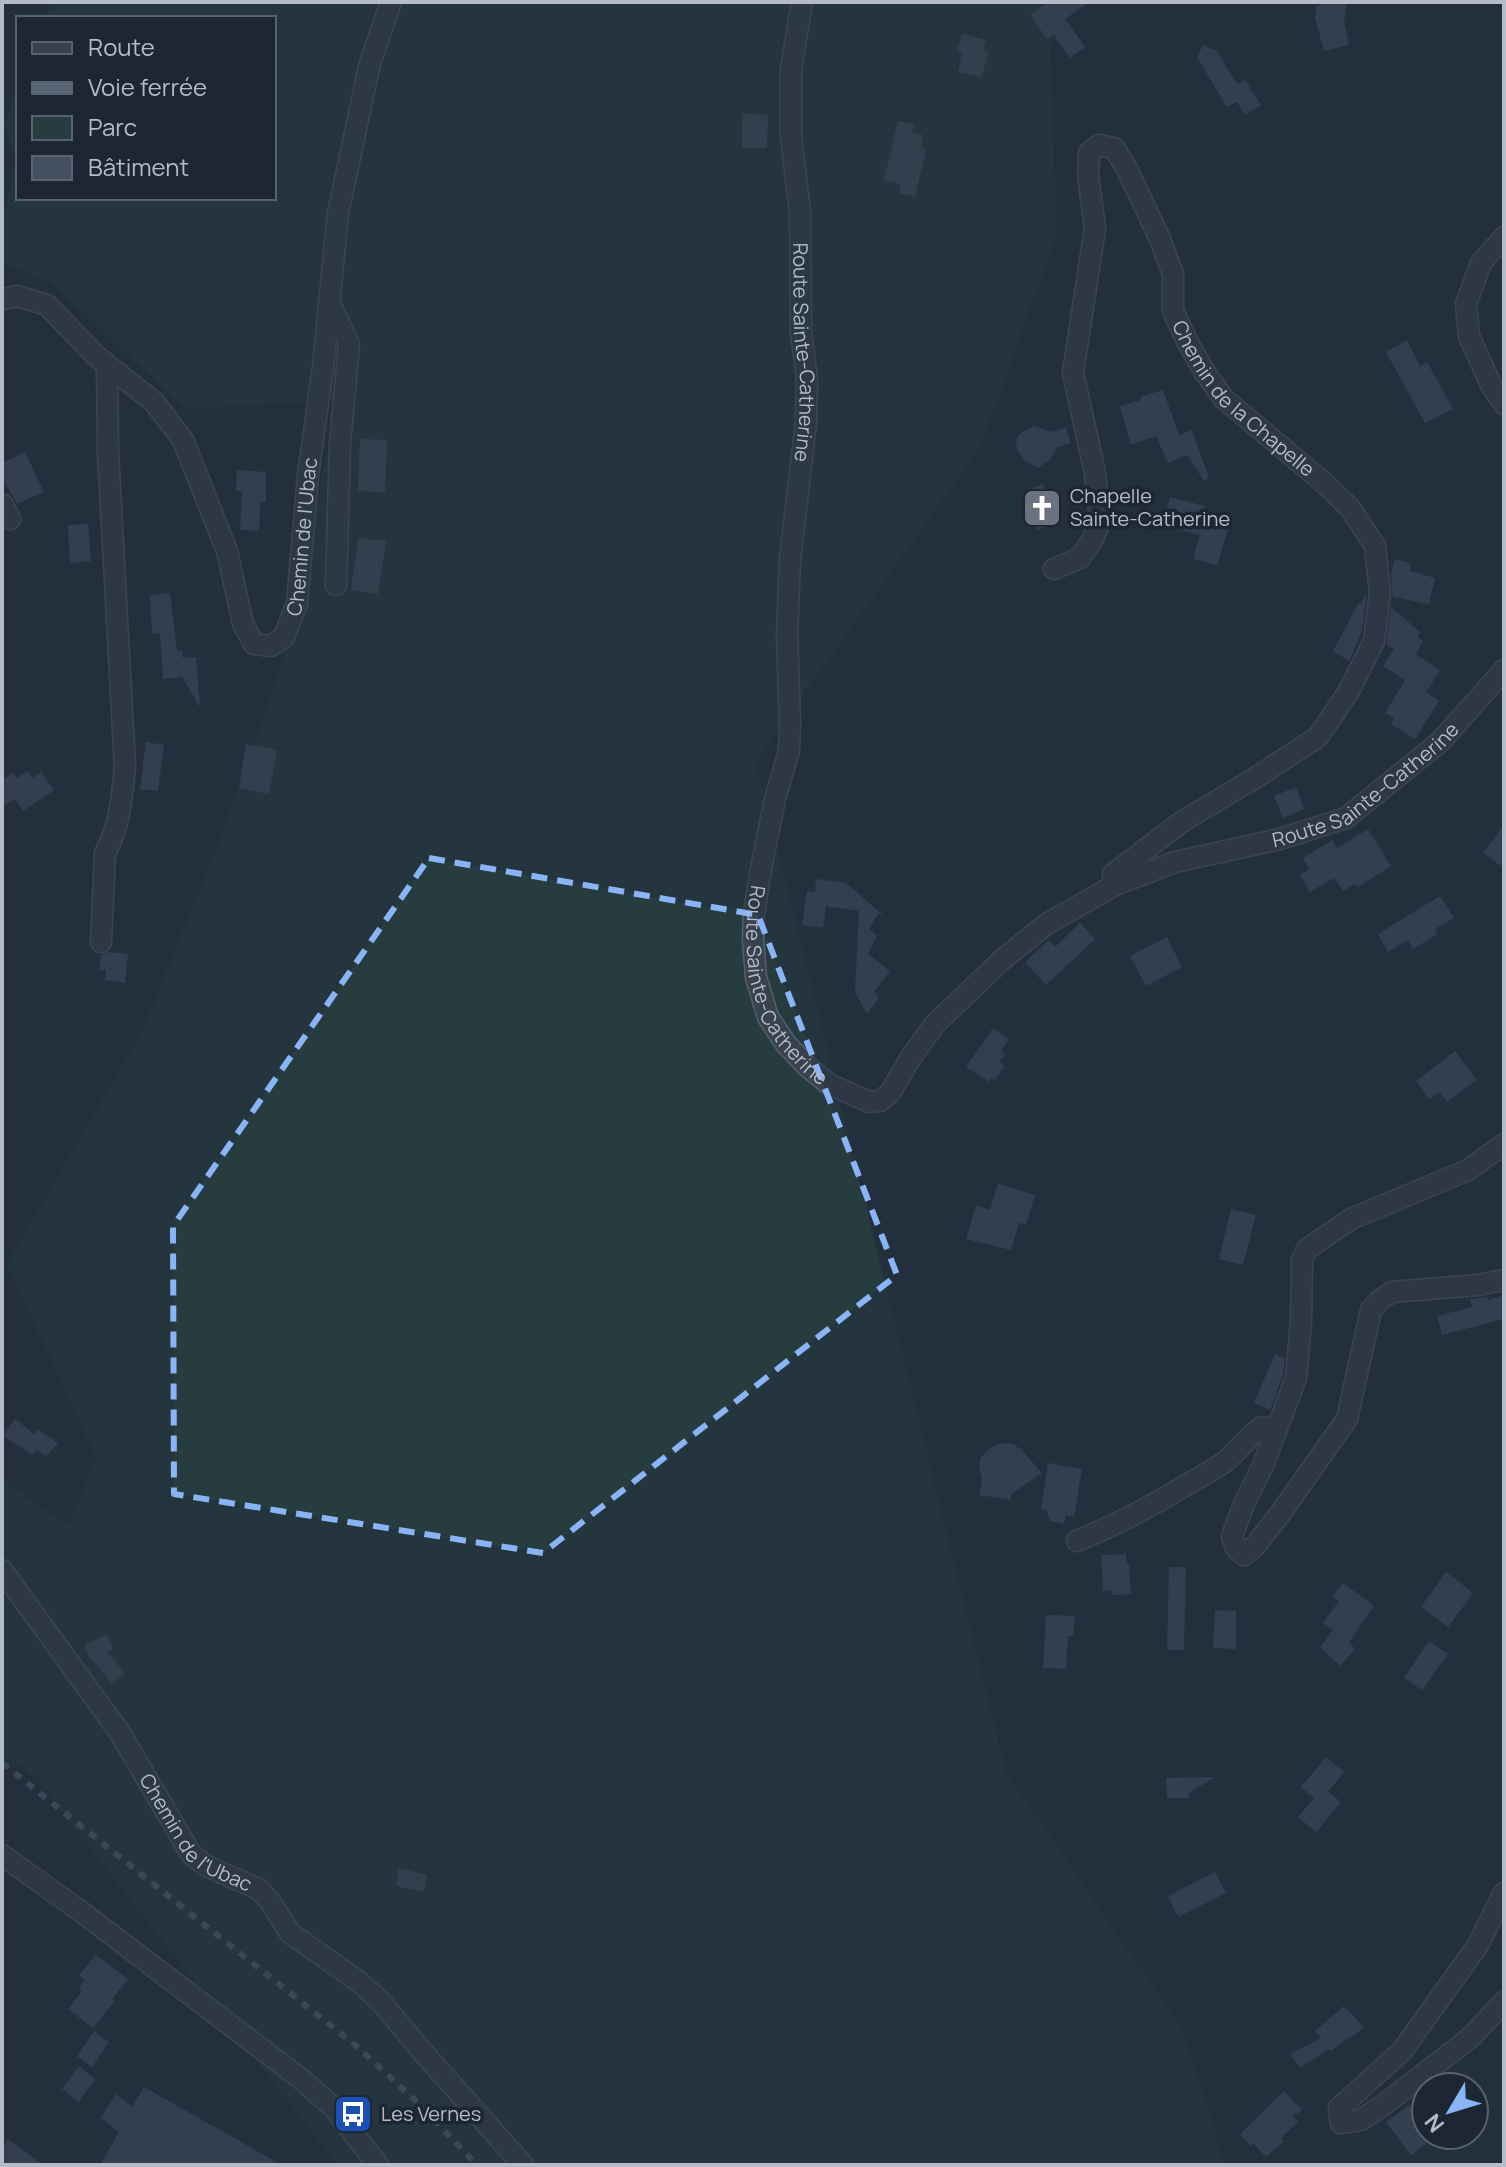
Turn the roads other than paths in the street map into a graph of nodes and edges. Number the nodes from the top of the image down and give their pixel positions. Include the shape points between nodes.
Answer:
1 (391, 2) edge
2 (802, 2) edge
3 (1504, 237) edge
4 (2, 299) edge
5 (329, 302) junction
6 (107, 365) junction
7 (1504, 404) edge
8 (1054, 569) dead end
9 (336, 585) dead end
10 (1504, 670) edge
11 (1115, 885) junction
12 (101, 942) dead end
13 (1504, 1144) edge
14 (1504, 1280) edge
15 (1275, 1430) junction
16 (1077, 1541) dead end
17 (2, 1570) edge
18 (2, 1855) edge
19 (1504, 1893) edge
20 (1504, 2002) edge
21 (378, 2165) edge
22 (523, 2165) edge

1 - 5 street, Chemin de l'Ubac via 370,63 338,213
2 - 11 street, Route Sainte-Catherine via 791,69 791,123 800,211 806,423 790,559 789,751 754,914 756,977 768,1017 786,1044 829,1084 869,1102 880,1101 935,1024 1002,960 1045,925
3 - 7 street via 1481,263 1466,304 1469,336
4 - 6 street, Chemin de l'Ubac via 17,296 47,305
5 - 6 street, Chemin de l'Ubac via 297,603 284,637 271,646 254,644 243,624 227,551 183,440 154,402
5 - 9 street via 349,344
6 - 12 street via 125,767 112,841 105,853
8 - 11 street, Chemin de la Chapelle via 1080,558 1100,521 1073,373 1095,228 1089,153 1099,145 1114,148 1142,199 1173,274 1173,311 1204,371 1224,399 1350,508 1375,546 1380,593 1374,641 1318,737 1171,830 1113,874
10 - 11 street, Route Sainte-Catherine via 1440,742 1346,818 1175,862
13 - 15 street via 1468,1170 1351,1219 1307,1249 1302,1260 1296,1378
14 - 15 street via 1392,1292 1380,1300 1371,1310 1347,1419 1244,1555 1232,1536
15 - 16 street via 1262,1427 1211,1471 1154,1506
17 - 22 street, Chemin de l'Ubac via 120,1733 191,1854 259,1889 290,1933 381,2002
18 - 21 street via 301,2079 334,2108
19 - 20 street via 1478,1945 1402,2051 1339,2108 1341,2123 1361,2120 1386,2103 1470,2038

